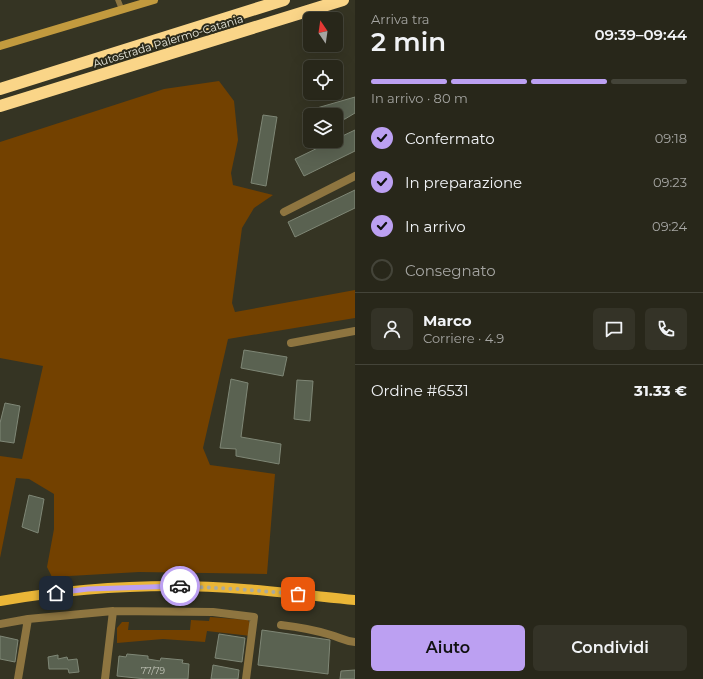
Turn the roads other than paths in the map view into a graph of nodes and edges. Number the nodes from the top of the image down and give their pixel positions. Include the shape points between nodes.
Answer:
1 (118, 0) edge
2 (154, 0) edge
3 (284, 0) edge
4 (344, 0) edge
5 (122, 10) junction
6 (0, 46) edge
7 (0, 88) edge
8 (0, 106) edge
9 (355, 176) edge
10 (284, 212) dead end
11 (355, 331) edge
12 (291, 343) dead end
13 (355, 600) edge
14 (0, 601) edge
15 (113, 611) junction
16 (28, 620) junction
17 (0, 624) edge
18 (281, 625) dead end
19 (355, 642) edge
20 (18, 679) edge
21 (105, 679) edge
22 (246, 679) edge

1 - 5 lane
2 - 5 street
3 - 7 highway, Autostrada Palermo-Catania
4 - 8 highway, Autostrada Palermo-Catania
5 - 6 street
9 - 10 street
11 - 12 street
13 - 14 main road via 173,586 88,589
15 - 16 street
15 - 21 street
15 - 22 street via 213,612 254,617
16 - 17 street
16 - 20 street
18 - 19 street via 307,628 333,635 344,641

